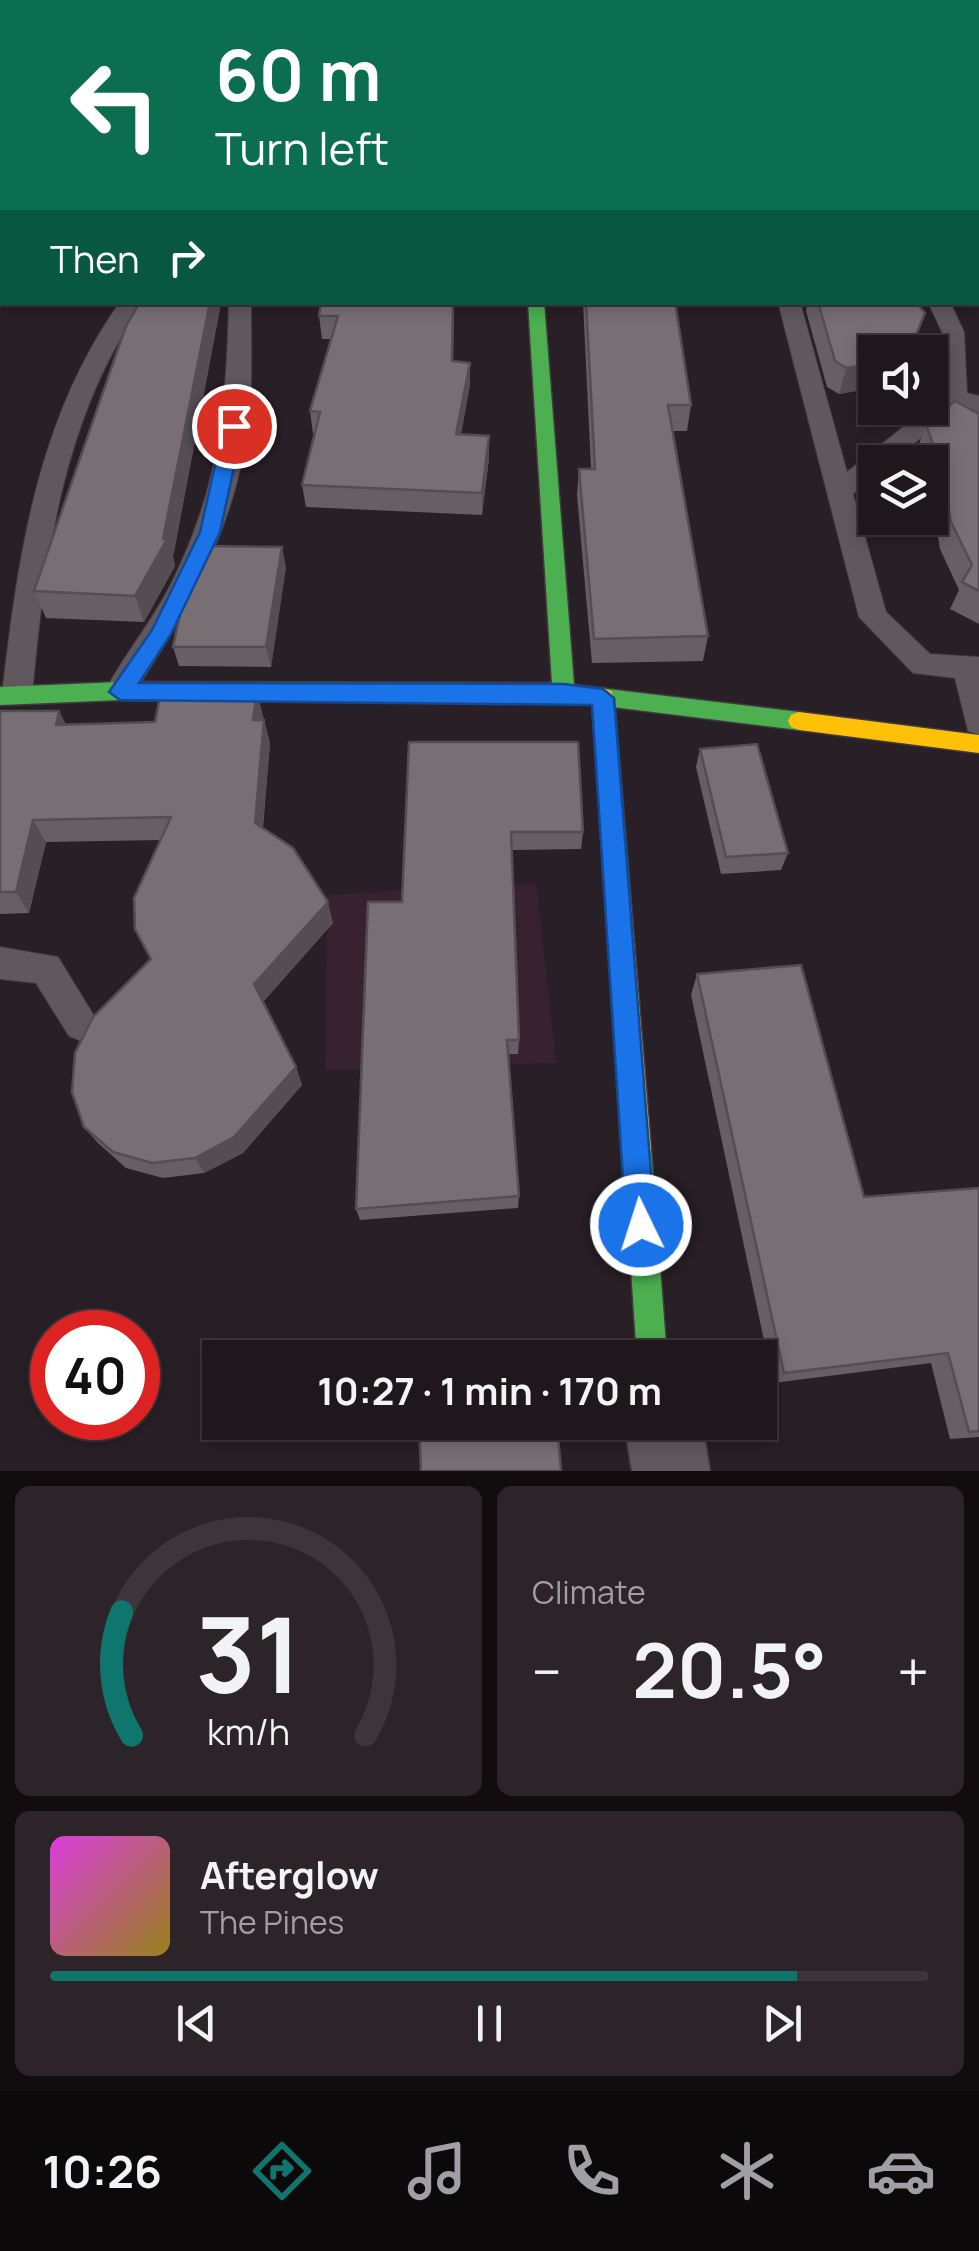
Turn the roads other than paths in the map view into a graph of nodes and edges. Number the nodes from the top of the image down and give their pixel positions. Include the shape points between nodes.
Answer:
1 (130, 305) edge
2 (240, 305) edge
3 (536, 305) edge
4 (790, 305) edge
5 (940, 305) edge
6 (967, 401) edge
7 (841, 490) junction
8 (973, 668) edge
9 (120, 692) junction
10 (564, 692) junction
11 (8, 695) edge
12 (603, 698) junction
13 (979, 723) edge
14 (979, 744) edge
15 (0, 963) edge
16 (81, 1024) dead end
17 (651, 1340) edge
18 (666, 1440) edge
19 (671, 1471) edge

1 - 11 lane via 108,331 69,423 36,544
2 - 9 lane via 239,397 210,532 160,634
3 - 10 street
4 - 7 lane
5 - 6 lane
6 - 7 lane
7 - 8 lane via 873,617 923,665
8 - 13 lane
9 - 10 street
9 - 11 street
10 - 12 street
12 - 14 street
12 - 17 street
15 - 16 lane via 46,968
18 - 19 street

